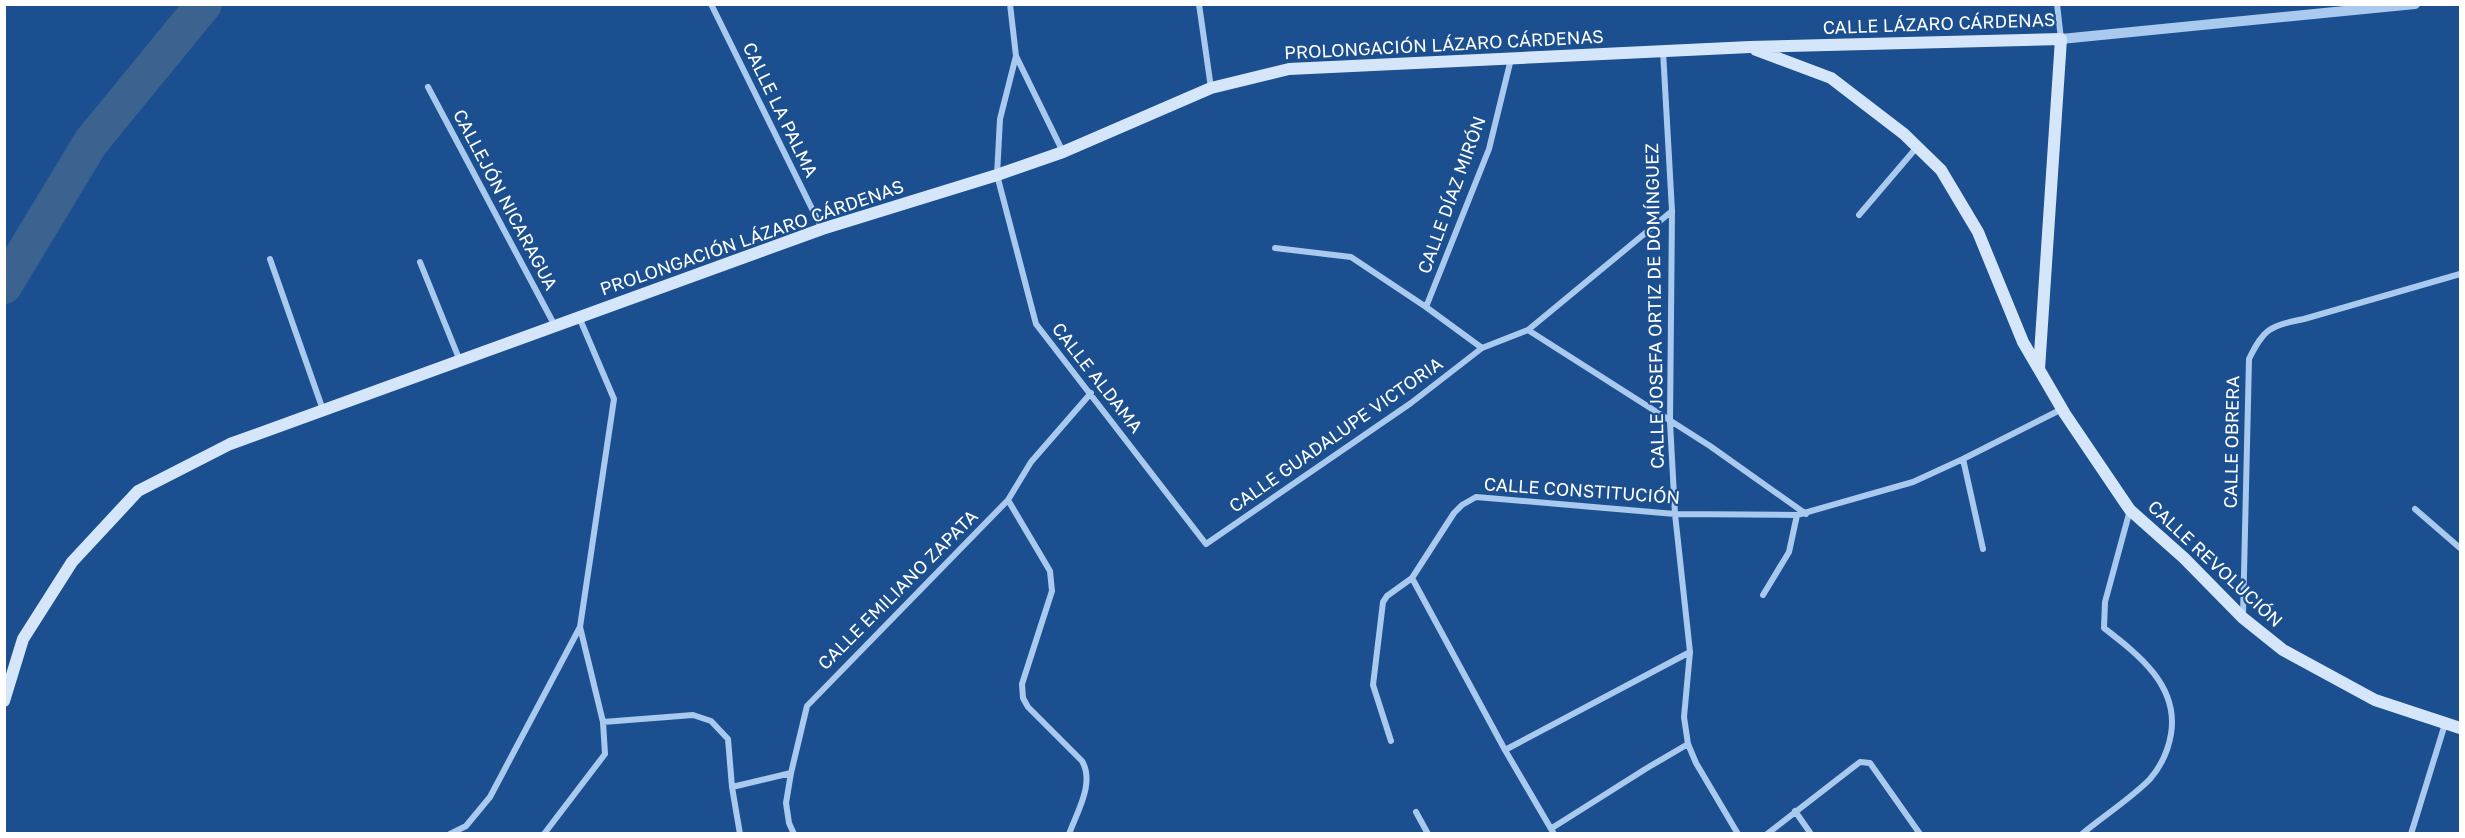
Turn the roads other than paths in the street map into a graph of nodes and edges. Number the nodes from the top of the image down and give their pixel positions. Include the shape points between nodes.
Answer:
1 (711, 4) edge
2 (1010, 4) edge
3 (1199, 4) edge
4 (2057, 4) edge
5 (2415, 4) edge
6 (2061, 39) junction
7 (1750, 47) junction
8 (1663, 51) junction
9 (1016, 56) junction
10 (1511, 59) junction
11 (428, 87) dead end
12 (1211, 88) junction
13 (1917, 147) junction
14 (1063, 152) junction
15 (997, 175) junction
16 (1672, 211) junction
17 (1859, 215) dead end
18 (822, 229) junction
19 (1275, 248) dead end
20 (270, 258) dead end
21 (420, 262) dead end
22 (2460, 274) edge
23 (1426, 307) junction
24 (579, 317) junction
25 (555, 326) junction
26 (1528, 330) junction
27 (1482, 348) junction
28 (460, 361) junction
29 (2039, 369) junction
30 (1091, 393) junction
31 (2062, 409) junction
32 (323, 410) junction
33 (1670, 422) junction
34 (1964, 459) junction
35 (1008, 500) junction
36 (2415, 509) dead end
37 (2130, 510) junction
38 (1806, 513) junction
39 (1676, 514) junction
40 (1797, 515) junction
41 (1206, 544) joint
42 (2460, 548) edge
43 (1983, 549) dead end
44 (1412, 578) junction
45 (1763, 595) dead end
46 (2243, 618) junction
47 (580, 627) junction
48 (1690, 652) junction
49 (4, 701) edge
50 (603, 722) junction
51 (2445, 723) junction
52 (2460, 728) edge
53 (1390, 741) dead end
54 (1688, 744) junction
55 (1505, 750) junction
56 (790, 773) junction
57 (732, 787) junction
58 (1795, 811) junction
59 (1416, 812) dead end
60 (1553, 831) edge
61 (450, 834) edge
62 (544, 834) edge
63 (740, 834) edge
64 (794, 834) edge
65 (1069, 834) edge
66 (1428, 834) edge
67 (1738, 834) edge
68 (1767, 834) edge
69 (1811, 834) edge
70 (1920, 834) edge
71 (2082, 834) edge
72 (2411, 834) edge

1 - 18 street, CALLE LA PALMA
2 - 9 street
3 - 12 street
4 - 6 street
5 - 6 street, CALLE LÁZARO CÁRDENAS
6 - 7 main road, CALLE LÁZARO CÁRDENAS
6 - 29 main road
7 - 8 main road, PROLONGACIÓN LÁZARO CÁRDENAS
7 - 13 main road, CALLE REVOLUCIÓN via 1831,78
8 - 10 main road, PROLONGACIÓN LÁZARO CÁRDENAS
8 - 16 street, CALLE JOSEFA ORTIZ DE DOMÍNGUEZ
9 - 14 street
9 - 15 street, CALLE ALDAMA via 1000,119
10 - 12 main road, PROLONGACIÓN LÁZARO CÁRDENAS via 1289,69
10 - 23 street, CALLE DÍAZ MIRÓN via 1489,149
11 - 25 street, CALLEJÓN NICARAGUA
12 - 14 main road, PROLONGACIÓN LÁZARO CÁRDENAS
13 - 17 street
13 - 29 main road, CALLE REVOLUCIÓN via 1941,171 1978,232 2023,342
14 - 15 main road, PROLONGACIÓN LÁZARO CÁRDENAS
15 - 18 main road, PROLONGACIÓN LÁZARO CÁRDENAS
15 - 30 street, CALLE ALDAMA via 1036,324
16 - 26 street
16 - 33 street, CALLE JOSEFA ORTIZ DE DOMÍNGUEZ
18 - 24 main road, PROLONGACIÓN LÁZARO CÁRDENAS
19 - 23 street via 1352,257
20 - 32 street
21 - 28 street
22 - 46 street, CALLE OBRERA via 2280,324 2261,335 2249,359
23 - 27 street
24 - 25 main road, PROLONGACIÓN LÁZARO CÁRDENAS
24 - 47 street via 614,399
25 - 28 main road, PROLONGACIÓN LÁZARO CÁRDENAS
26 - 27 street, CALLE GUADALUPE VICTORIA
26 - 33 street
27 - 41 street, CALLE GUADALUPE VICTORIA via 1411,403
28 - 32 main road, PROLONGACIÓN LÁZARO CÁRDENAS
29 - 31 main road, CALLE REVOLUCIÓN
30 - 35 street, CALLE EMILIANO ZAPATA via 1032,462
30 - 41 street, CALLE ALDAMA
31 - 34 street, CALLE CONSTITUCIÓN
31 - 37 main road, CALLE REVOLUCIÓN
32 - 49 main road, PROLONGACIÓN LÁZARO CÁRDENAS via 230,444 138,491 72,562 41,610 23,639
33 - 38 street
33 - 39 street, CALLE JOSEFA ORTIZ DE DOMÍNGUEZ
34 - 38 street, CALLE CONSTITUCIÓN via 1913,482
34 - 43 street
35 - 56 street, CALLE EMILIANO ZAPATA via 807,705
35 - 65 street via 1050,571 1053,591 1023,684 1023,698 1087,769 1088,781
36 - 42 street
37 - 46 main road, CALLE REVOLUCIÓN
37 - 71 street via 2105,602 2104,628 2136,652 2167,691 2173,718 2167,754 2149,780
38 - 40 street, CALLE CONSTITUCIÓN
39 - 40 street, CALLE CONSTITUCIÓN
39 - 44 street, CALLE CONSTITUCIÓN via 1476,497 1454,513
39 - 48 street, CALLE JOSEFA ORTIZ DE DOMÍNGUEZ
40 - 45 street via 1789,552
44 - 53 street via 1387,596 1382,607 1373,686
44 - 55 street
46 - 51 main road, CALLE REVOLUCIÓN via 2283,650 2375,700
47 - 50 street
47 - 61 street via 490,797 466,826
48 - 54 street, CALLE JOSEFA ORTIZ DE DOMÍNGUEZ via 1684,717
48 - 55 street
50 - 57 street via 693,715 711,721 728,739
50 - 62 street via 605,754
51 - 52 main road, CALLE REVOLUCIÓN
51 - 72 street
54 - 60 street
54 - 67 street, CALLE JOSEFA ORTIZ DE DOMÍNGUEZ
55 - 60 street
56 - 57 street
56 - 64 street, CALLE EMILIANO ZAPATA via 786,803
57 - 63 street
58 - 68 street
58 - 69 street
58 - 70 street via 1860,762 1870,763
59 - 66 street

